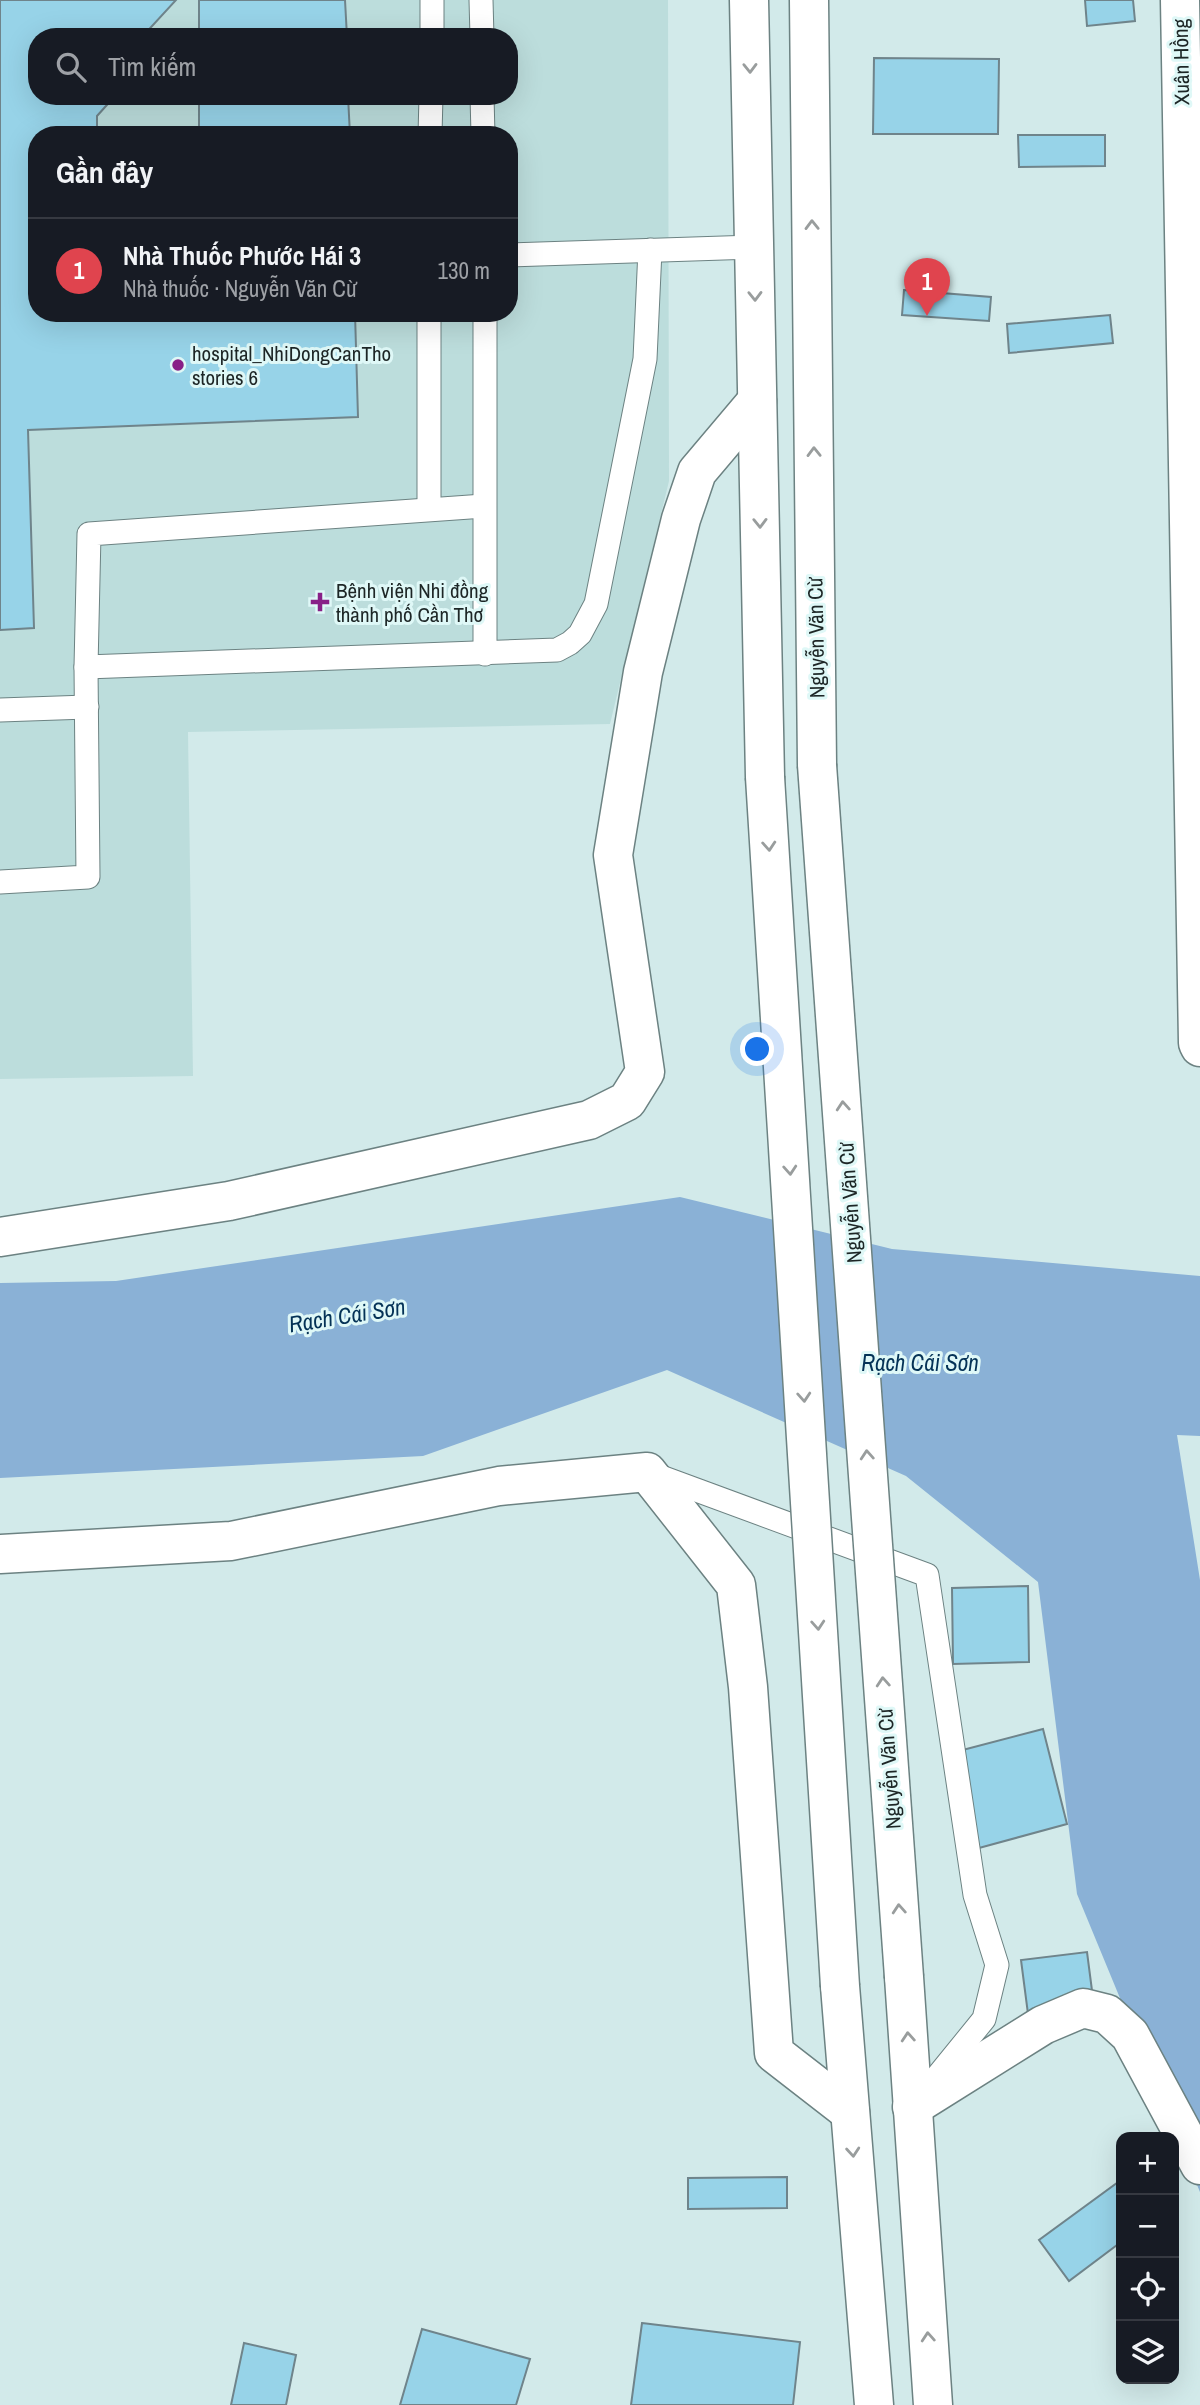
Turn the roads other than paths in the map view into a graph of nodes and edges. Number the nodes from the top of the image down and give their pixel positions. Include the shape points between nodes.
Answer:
1 (432, 0) edge
2 (481, 0) edge
3 (749, 0) edge
4 (809, 0) edge
5 (1180, 0) edge
6 (432, 28) edge
7 (482, 28) edge
8 (431, 105) edge
9 (482, 105) edge
10 (430, 126) edge
11 (483, 126) edge
12 (754, 247) junction
13 (650, 250) junction
14 (518, 255) edge
15 (429, 322) edge
16 (485, 322) edge
17 (757, 401) junction
18 (484, 506) junction
19 (429, 509) junction
20 (485, 654) junction
21 (86, 667) junction
22 (87, 707) junction
23 (0, 710) edge
24 (0, 882) edge
25 (1200, 1047) edge
26 (0, 1237) edge
27 (647, 1472) junction
28 (0, 1554) edge
29 (912, 2107) junction
30 (850, 2112) junction
31 (1200, 2165) edge
32 (874, 2405) edge
33 (933, 2405) edge

1 - 6 lane
2 - 7 lane
3 -> 12 main road
29 -> 4 main road, Nguyễn Văn Cừ, bridge via 817,765
5 - 25 main road, Xuân Hồng
8 - 10 lane
9 - 11 lane
12 - 13 lane
12 -> 17 main road
13 - 14 lane
13 - 20 lane via 645,359 596,604 580,634 557,650
15 - 19 lane
16 - 18 lane
17 - 26 main road via 697,472 643,673 613,855 645,1072 627,1101 589,1120 229,1202
17 -> 30 main road, bridge via 765,777
18 - 19 lane
18 - 20 lane
19 - 21 lane via 89,534
20 - 21 lane
21 - 22 lane
22 - 23 lane
22 - 24 lane via 88,877
27 - 28 main road via 499,1486 231,1541
27 - 29 lane via 927,1575 975,1895 997,1965 984,2019
27 - 30 main road via 736,1584 748,1686 774,2053
29 - 31 main road via 1043,2025 1083,2008 1107,2014 1130,2035
33 -> 29 main road, Nguyễn Văn Cừ
30 -> 32 main road

